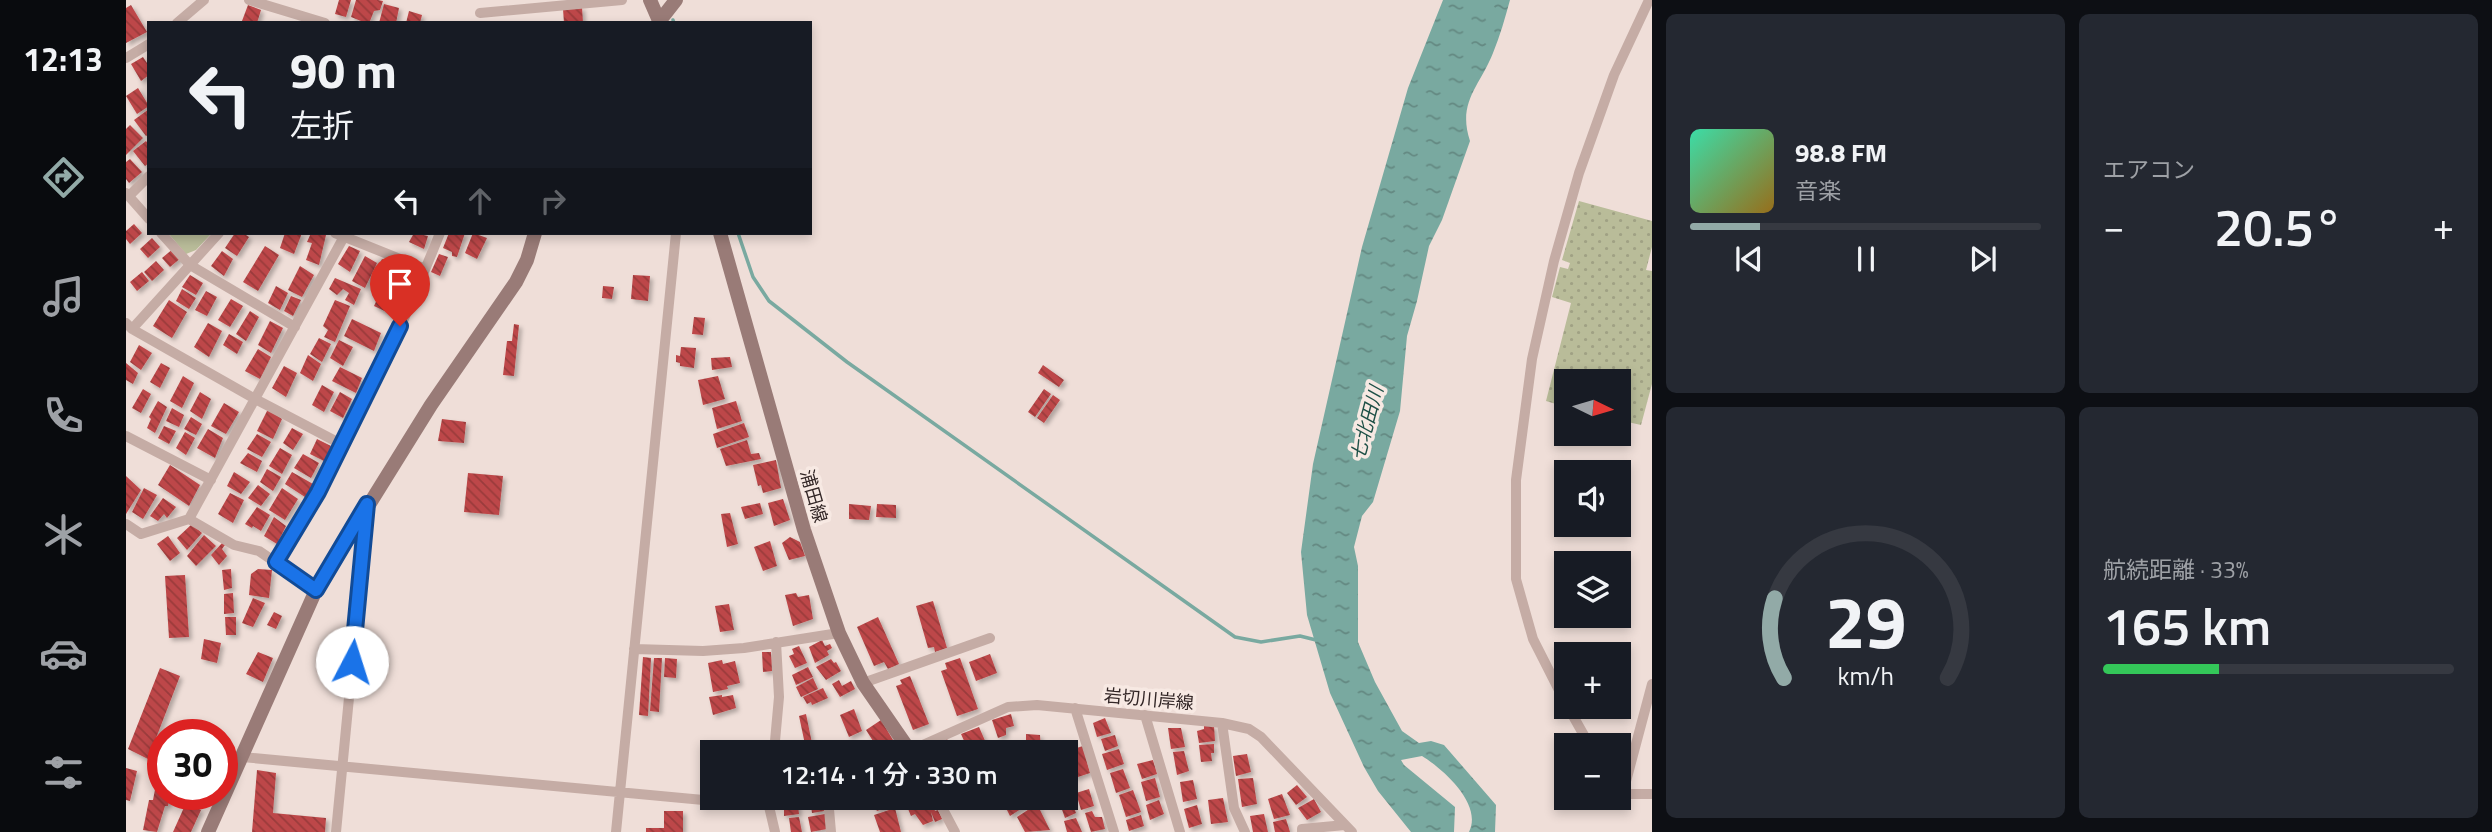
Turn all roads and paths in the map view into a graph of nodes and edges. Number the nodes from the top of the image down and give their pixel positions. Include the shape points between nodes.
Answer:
1 (204, 0) edge
2 (250, 0) edge
3 (622, 0) edge
4 (650, 0) edge
5 (676, 0) edge
6 (1649, 0) edge
7 (480, 13) dead end
8 (179, 21) edge
9 (318, 21) edge
10 (659, 21) edge
11 (660, 21) edge
12 (147, 45) edge
13 (126, 58) edge
14 (147, 178) edge
15 (127, 195) edge
16 (147, 217) edge
17 (163, 235) edge
18 (217, 235) edge
19 (341, 235) edge
20 (344, 235) edge
21 (439, 235) edge
22 (534, 235) edge
23 (676, 235) edge
24 (721, 235) edge
25 (190, 265) junction
26 (425, 269) junction
27 (129, 326) edge
28 (295, 327) junction
29 (255, 399) junction
30 (126, 436) edge
31 (344, 444) junction
32 (211, 480) junction
33 (367, 504) junction
34 (189, 519) junction
35 (126, 524) edge
36 (276, 562) junction
37 (316, 590) junction
38 (839, 633) junction
39 (990, 638) dead end
40 (776, 642) junction
41 (634, 649) junction
42 (1554, 679) edge
43 (863, 683) junction
44 (1652, 684) edge
45 (1075, 708) junction
46 (1145, 715) junction
47 (1222, 723) junction
48 (775, 740) edge
49 (901, 740) edge
50 (935, 740) edge
51 (242, 757) junction
52 (1631, 759) edge
53 (342, 767) junction
54 (620, 793) junction
55 (1652, 794) edge
56 (1631, 795) edge
57 (700, 800) edge
58 (770, 810) edge
59 (829, 810) edge
60 (943, 810) edge
61 (1348, 828) edge
62 (208, 832) edge
63 (336, 832) edge
64 (616, 832) edge
65 (775, 832) edge
66 (831, 832) edge
67 (955, 832) edge
68 (1114, 832) edge
69 (1180, 832) edge
70 (1245, 832) edge
71 (1302, 832) edge

1 - 8 street
2 - 9 street
3 - 7 street
4 - 10 street
5 - 11 street
6 - 42 street via 1614,75 1579,173 1532,359 1516,480 1516,579 1534,639
12 - 13 street
14 - 15 street
15 - 16 street
17 - 25 street
18 - 25 street
19 - 28 street
20 - 26 street
21 - 26 street
22 - 33 street via 516,282
23 - 41 street
24 - 38 street, 浦田線 via 804,530
25 - 27 street
25 - 28 street
26 - 31 street
27 - 29 street
28 - 29 street
29 - 31 street
29 - 32 street
30 - 32 street
31 - 36 street
32 - 34 street
33 - 37 street
33 - 53 street
34 - 35 street via 141,534
34 - 36 street
36 - 37 street
37 - 51 street
38 - 40 street
38 - 43 street, 浦田線
39 - 43 street
40 - 41 street via 704,651
40 - 48 street via 779,697
41 - 54 street
43 - 49 street, 浦田線
44 - 52 street
45 - 46 street, 岩切川岸線
45 - 50 street, 岩切川岸線 via 1008,707
45 - 68 street
46 - 47 street, 岩切川岸線
46 - 69 street
47 - 61 street, 岩切川岸線 via 1261,737
47 - 70 street via 1234,808
51 - 53 street
51 - 62 street
53 - 54 street
53 - 63 street
54 - 57 street
54 - 64 street
55 - 56 street
58 - 65 street
59 - 66 street
60 - 67 street
61 - 71 street

